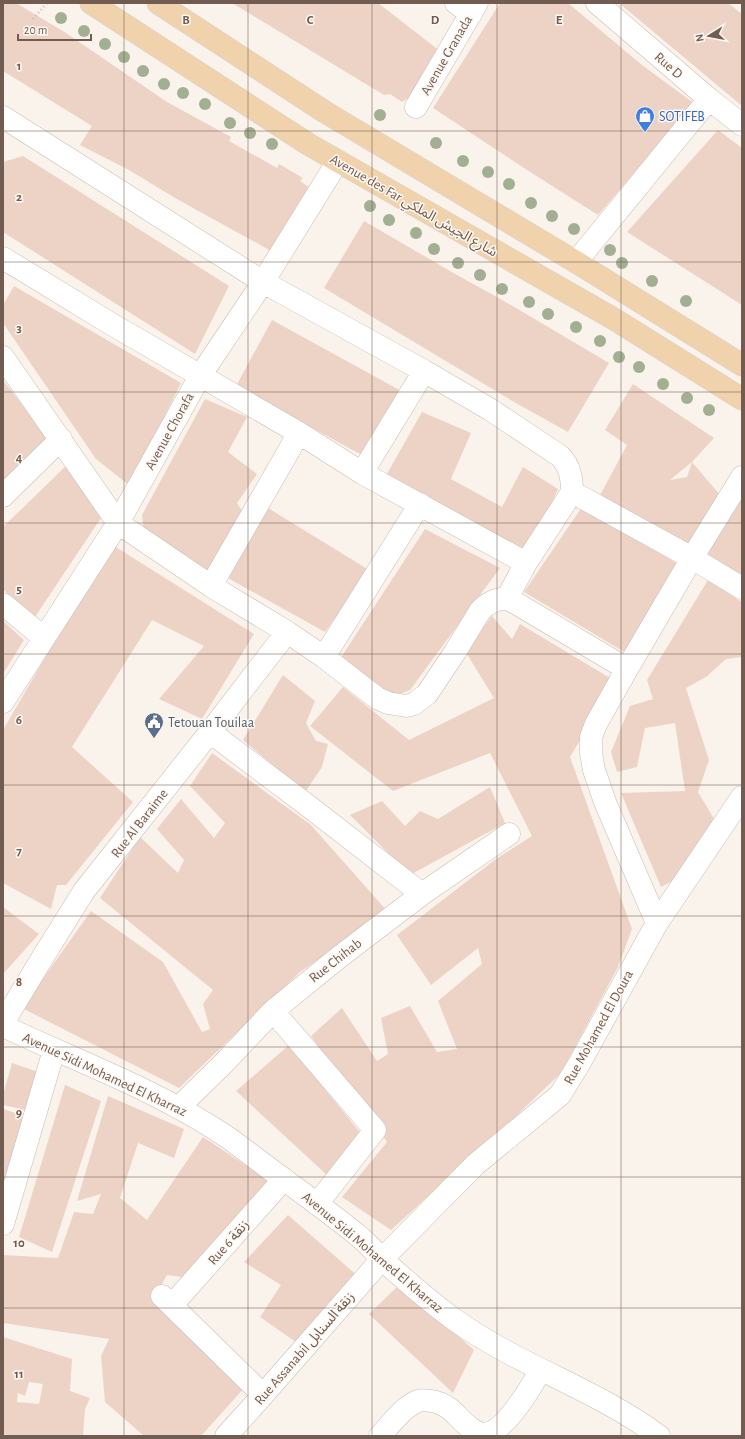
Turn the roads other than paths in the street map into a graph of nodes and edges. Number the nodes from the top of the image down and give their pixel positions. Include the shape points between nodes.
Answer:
1 (91, 3) edge
2 (158, 3) edge
3 (597, 3) edge
4 (468, 6) edge
5 (709, 99) junction
6 (416, 107) dead end
7 (3, 117) edge
8 (742, 125) edge
9 (338, 161) junction
10 (3, 258) edge
11 (576, 262) junction
12 (263, 282) junction
13 (3, 358) edge
14 (742, 365) edge
15 (424, 370) junction
16 (200, 376) junction
17 (742, 399) edge
18 (299, 433) junction
19 (61, 439) junction
20 (362, 473) junction
21 (742, 477) edge
22 (572, 492) junction
23 (3, 496) edge
24 (420, 504) junction
25 (118, 523) junction
26 (692, 558) junction
27 (526, 563) junction
28 (211, 586) junction
29 (742, 588) edge
30 (507, 598) junction
31 (3, 604) edge
32 (288, 632) junction
33 (44, 638) junction
34 (324, 657) junction
35 (627, 669) junction
36 (3, 702) edge
37 (210, 732) junction
38 (742, 797) edge
39 (509, 834) dead end
40 (422, 894) junction
41 (657, 923) junction
42 (273, 1011) junction
43 (3, 1025) edge
44 (54, 1050) junction
45 (179, 1107) junction
46 (284, 1179) junction
47 (317, 1204) junction
48 (3, 1224) edge
49 (382, 1259) junction
50 (541, 1370) junction
51 (263, 1395) junction
52 (226, 1436) edge
53 (380, 1436) edge
54 (659, 1436) edge

1 - 9 main road, Avenue des Far شارع الجيش الملكي via 301,140
2 - 11 main road via 324,112
3 - 5 street, Rue D
4 - 6 street, Avenue Granada
5 - 8 street, Rue D
5 - 11 street
7 - 12 street
9 - 12 street, Avenue Chorafa
9 - 17 main road, Avenue des Far شارع الجيش الملكي via 614,319
10 - 16 street
11 - 14 main road
12 - 15 street
12 - 16 street, Avenue Chorafa
13 - 19 street
15 - 20 street
15 - 22 street via 491,410 560,456 570,469
16 - 18 street
16 - 25 street, Avenue Chorafa
18 - 20 street
18 - 28 street
19 - 23 street
19 - 25 street
20 - 24 street
21 - 26 street
22 - 26 street
22 - 27 street
24 - 27 street
24 - 34 street
25 - 28 street
25 - 33 street, Avenue Chorafa
26 - 29 street
26 - 35 street
27 - 30 street
28 - 32 street
30 - 34 street via 484,606 427,694 410,706 398,706 377,698
30 - 35 street
31 - 33 street
32 - 34 street
32 - 37 street, Rue Al Baraime
33 - 36 street, Avenue Chorafa
35 - 41 street via 596,724 591,737 591,753 594,770 606,802
37 - 40 street
37 - 43 street, Rue Al Baraime via 84,891
38 - 41 street, Rue Mohamed El Doura
39 - 40 street, Rue Chihab
40 - 42 street, Rue Chihab
41 - 49 street, Rue Mohamed El Doura via 560,1094 476,1164
42 - 45 street, Rue Chihab
42 - 47 street via 375,1130
43 - 44 street, Avenue Sidi Mohamed El Kharraz
44 - 45 street, Avenue Sidi Mohamed El Kharraz
44 - 48 street
45 - 46 street, Avenue Sidi Mohamed El Kharraz
46 - 47 street, Avenue Sidi Mohamed El Kharraz
46 - 51 street, Rue 6 زنقة via 167,1300
47 - 49 street, Avenue Sidi Mohamed El Kharraz via 362,1239
49 - 50 street, Avenue Sidi Mohamed El Kharraz via 456,1321
49 - 51 street, Rue Assanabil زنقة السنابل
50 - 53 street via 527,1394 503,1424 492,1432 480,1433 468,1426 449,1407 423,1400 407,1409
50 - 54 street, Avenue Sidi Mohamed El Kharraz via 602,1400
51 - 52 street, Rue Assanabil زنقة السنابل

